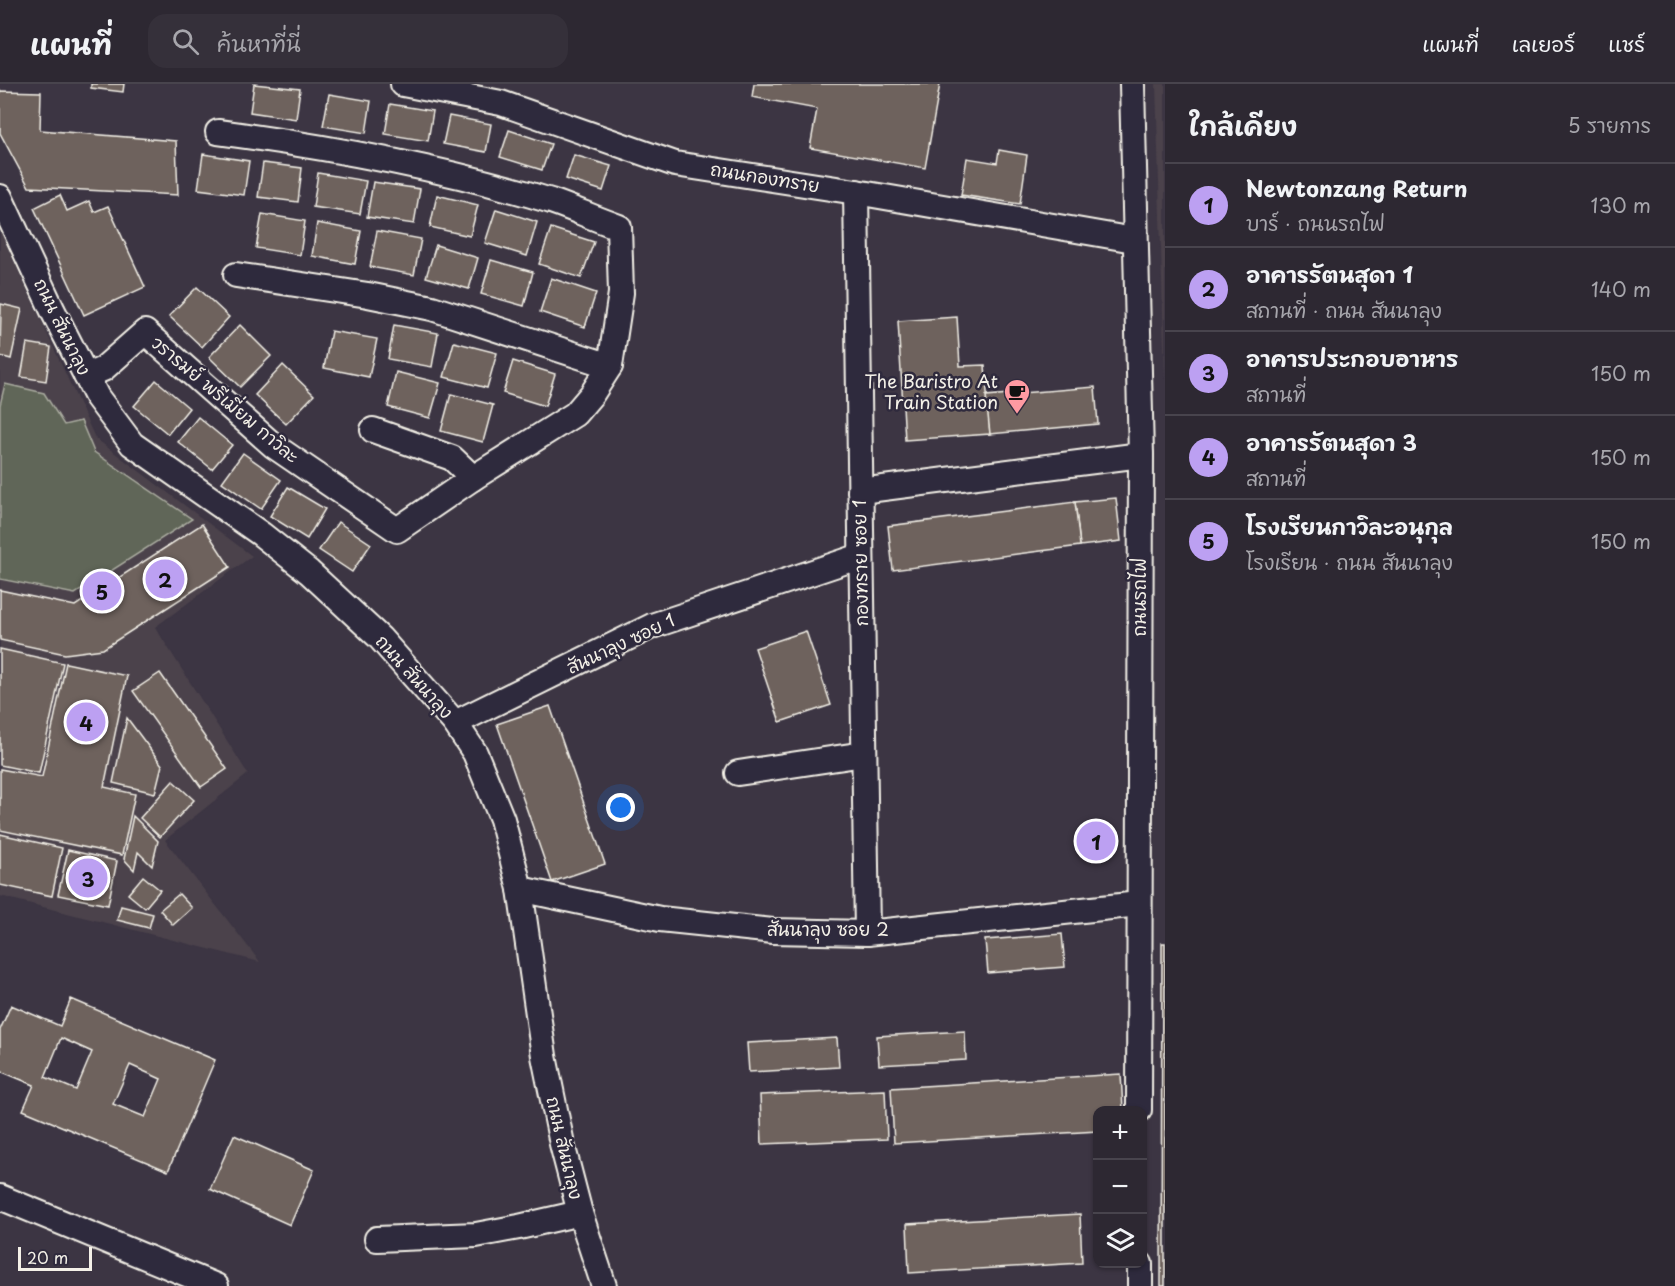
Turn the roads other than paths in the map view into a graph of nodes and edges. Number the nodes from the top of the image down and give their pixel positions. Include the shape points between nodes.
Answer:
1 (403, 84) edge
2 (1132, 84) edge
3 (218, 132) dead end
4 (856, 192) junction
5 (0, 197) edge
6 (1134, 240) junction
7 (236, 275) dead end
8 (610, 366) junction
9 (86, 376) junction
10 (373, 430) dead end
11 (1141, 455) junction
12 (473, 478) junction
13 (860, 491) junction
14 (861, 556) junction
15 (455, 723) junction
16 (864, 754) junction
17 (738, 773) dead end
18 (520, 889) junction
19 (1139, 904) junction
20 (867, 933) junction
21 (1139, 1106) edge
22 (0, 1197) edge
23 (579, 1213) junction
24 (377, 1239) dead end
25 (1140, 1268) edge
26 (216, 1286) edge
27 (604, 1286) edge
28 (1140, 1286) edge

1 - 4 street, ถนนกองทราย via 501,103 675,164
2 - 6 street, ถนนรถไฟ
3 - 8 street via 431,169 552,202 619,227 621,293
4 - 6 street, ถนนกองทราย
4 - 13 street, กองทราย ซอย 1
5 - 9 street, ถนน สันนาลุง
6 - 11 street, ถนนรถไฟ
7 - 8 street via 432,308
8 - 12 street via 575,414
9 - 12 street, วรารมย์ พรีเมี่ยม กาวิละ via 103,369 145,332 274,446 397,530
9 - 15 street, ถนน สันนาลุง via 132,444 309,572 380,638
10 - 12 street via 452,458
11 - 13 street
11 - 19 street, ถนนรถไฟ
13 - 14 street, กองทราย ซอย 1
14 - 15 street, สันนาลุง ซอย 1 via 652,626
14 - 16 street, กองทราย ซอย 1
15 - 18 street, ถนน สันนาลุง via 475,753 502,819
16 - 17 street
16 - 20 street, กองทราย ซอย 1
18 - 20 street, สันนาลุง ซอย 2 via 660,919 773,931
18 - 23 street, ถนน สันนาลุง via 544,1056
19 - 20 street, สันนาลุง ซอย 2
19 - 21 street, ถนนรถไฟ
22 - 26 street
23 - 24 street via 476,1235
23 - 27 street, ถนน สันนาลุง
25 - 28 street

